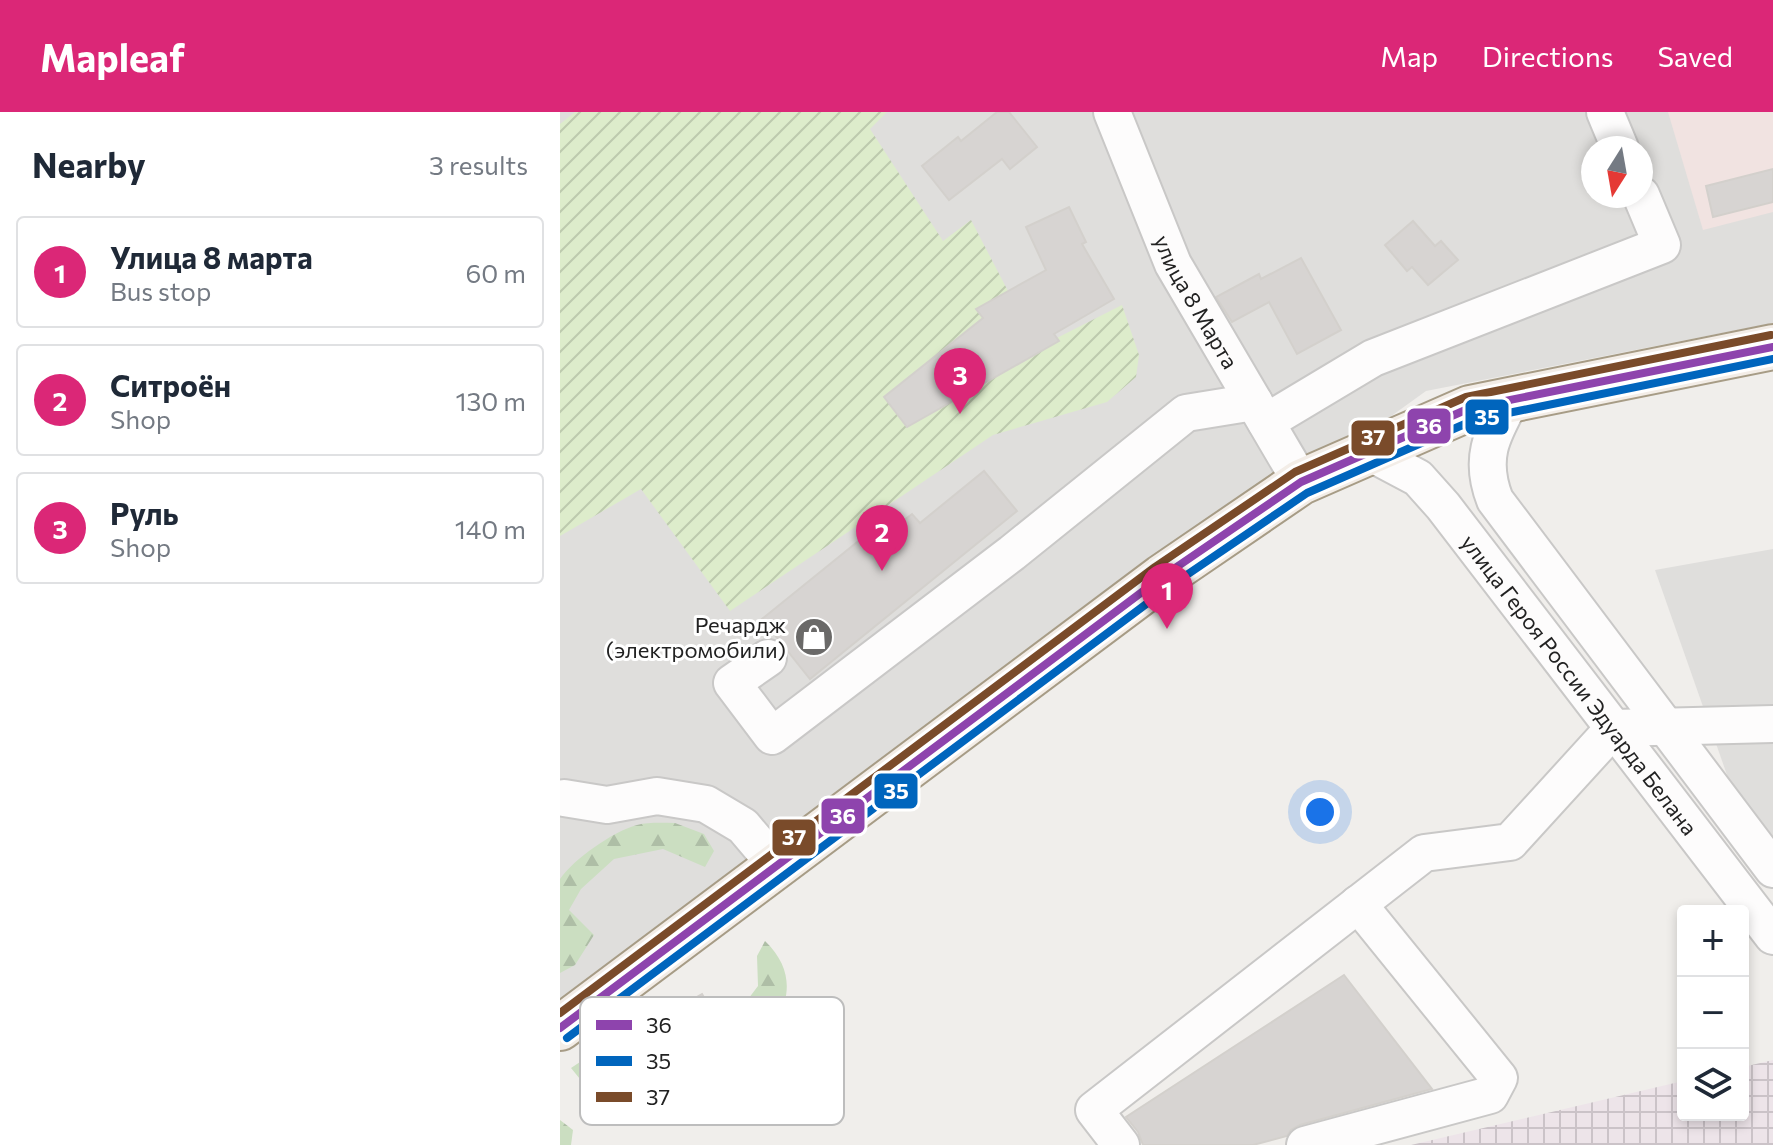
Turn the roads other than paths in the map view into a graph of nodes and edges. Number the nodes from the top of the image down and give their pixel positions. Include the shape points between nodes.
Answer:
1 (1112, 112) edge
2 (1605, 112) edge
3 (1615, 136) edge
4 (1646, 208) edge
5 (1773, 347) edge
6 (1511, 400) junction
7 (1260, 412) junction
8 (1369, 452) junction
9 (1301, 482) junction
10 (768, 658) dead end
11 (1773, 724) edge
12 (1614, 728) junction
13 (1667, 729) junction
14 (564, 798) dead end
15 (777, 866) junction
16 (1773, 869) edge
17 (1358, 904) junction
18 (1773, 936) edge
19 (602, 997) edge
20 (580, 1013) edge
21 (560, 1028) edge
22 (1121, 1145) edge
23 (1305, 1145) edge

1 - 7 street, улица 8 Марта via 1173,264
2 - 3 street
4 - 7 street via 1662,245 1373,358
5 - 6 main road
6 - 8 main road via 1470,408
6 - 13 street, улица Героя России Эдуарда Белана via 1487,455 1487,480 1495,500
7 - 9 street, улица 8 Марта
7 - 10 street via 1186,413 772,736 732,683
8 - 9 main road
8 - 12 street, улица Героя России Эдуарда Белана via 1418,478 1443,506
9 - 15 main road via 1162,577
11 - 13 street
12 - 13 street
12 - 17 street via 1510,842 1424,853
12 - 18 street, улица Героя России Эдуарда Белана
13 - 16 street, улица Героя России Эдуарда Белана
14 - 15 street via 607,805 657,796 706,804 743,826
15 - 19 main road
17 - 22 street via 1094,1110
17 - 23 street via 1499,1078 1490,1095
20 - 21 main road

